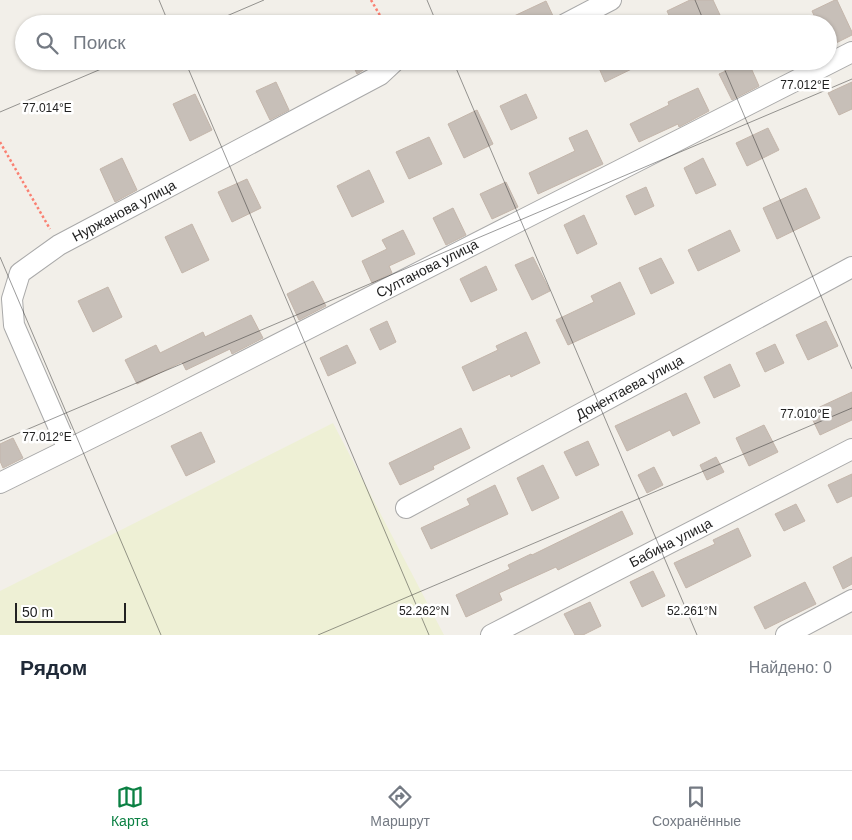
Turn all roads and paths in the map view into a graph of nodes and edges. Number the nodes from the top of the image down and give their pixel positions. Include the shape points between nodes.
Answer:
1 (371, 0) edge
2 (611, 0) edge
3 (380, 15) edge
4 (582, 15) edge
5 (852, 52) edge
6 (837, 60) edge
7 (385, 70) edge
8 (817, 70) edge
9 (0, 142) edge
10 (59, 244) junction
11 (852, 267) edge
12 (68, 449) junction
13 (852, 449) edge
14 (0, 483) edge
15 (406, 508) dead end
16 (852, 600) edge
17 (490, 635) edge
18 (786, 635) edge

1 - 3 path
2 - 4 street
5 - 6 street, Султанова улица
7 - 10 street, Нуржанова улица
8 - 12 street, Султанова улица
9 - 10 path
10 - 12 street, Нуржанова улица via 20,273 12,299 14,324
11 - 15 street, Донентаева улица
12 - 14 street, Султанова улица
13 - 17 street, Бабина улица
16 - 18 street

